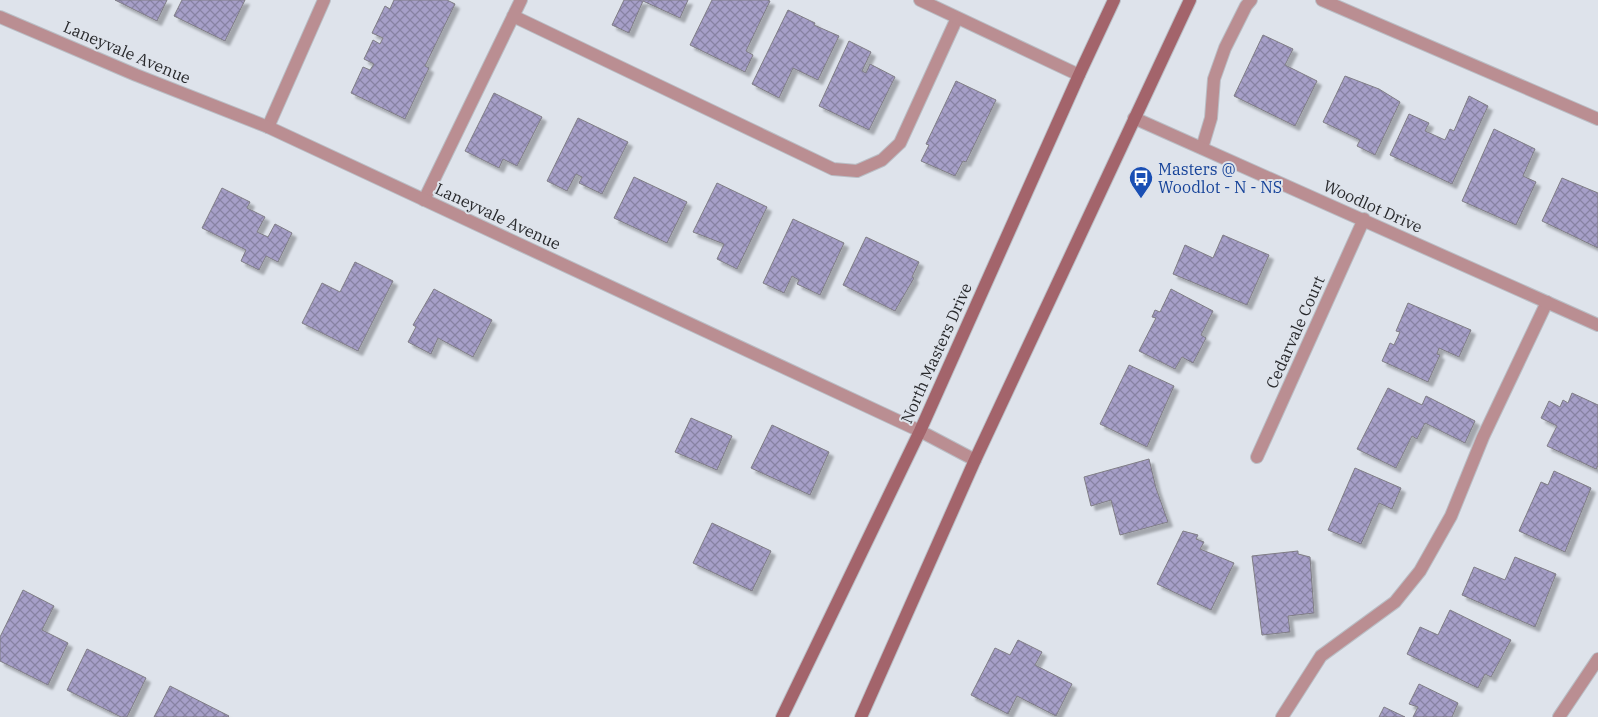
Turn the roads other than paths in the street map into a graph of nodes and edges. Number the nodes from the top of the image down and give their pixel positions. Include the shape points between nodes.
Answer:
1 (324, 0) edge
2 (521, 0) edge
3 (920, 0) edge
4 (1114, 0) edge
5 (1190, 0) edge
6 (1251, 0) edge
7 (1322, 0) edge
8 (941, 5) edge
9 (513, 16) junction
10 (0, 17) edge
11 (957, 18) junction
12 (1078, 75) junction
13 (1134, 118) junction
14 (1598, 119) edge
15 (268, 127) junction
16 (1202, 148) junction
17 (424, 200) junction
18 (1364, 219) junction
19 (1547, 302) junction
20 (1598, 325) edge
21 (920, 431) junction
22 (1257, 457) dead end
23 (975, 460) junction
24 (1598, 659) edge
25 (782, 717) edge
26 (861, 717) edge
27 (1282, 717) edge
28 (1559, 717) edge

1 - 15 street
2 - 9 street
3 - 8 street
4 - 12 main road, North Masters Drive
5 - 13 main road
6 - 16 street via 1225,48 1214,79 1211,118
7 - 14 street
8 - 11 street
9 - 11 street via 833,169 857,171 882,160 900,143
9 - 17 street
10 - 15 street, Laneyvale Avenue
11 - 12 street
12 - 21 main road, North Masters Drive
13 - 16 street, Woodlot Drive
13 - 23 main road
15 - 17 street, Laneyvale Avenue
16 - 18 street, Woodlot Drive
17 - 21 street, Laneyvale Avenue
18 - 19 street, Woodlot Drive
18 - 22 street, Cedarvale Court
19 - 20 street, Woodlot Drive
19 - 27 street via 1483,437 1451,516 1420,572 1395,602 1321,656
21 - 23 street, Laneyvale Avenue
21 - 25 main road, North Masters Drive
23 - 26 main road
24 - 28 street

